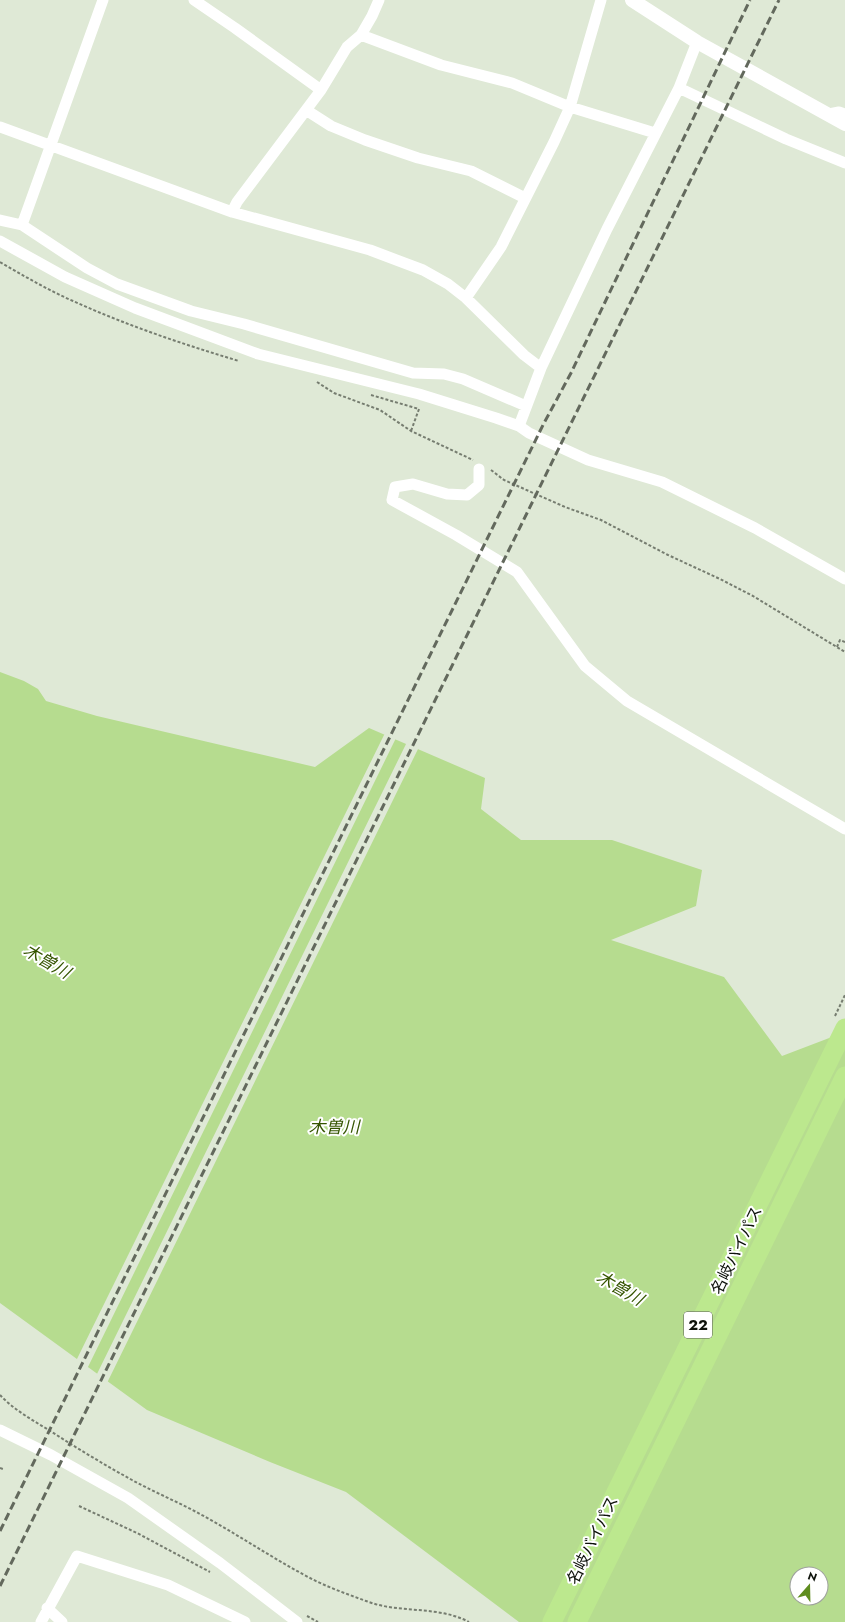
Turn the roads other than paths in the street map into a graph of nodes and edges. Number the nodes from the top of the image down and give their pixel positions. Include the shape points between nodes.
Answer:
1 (103, 0) edge
2 (379, 0) edge
3 (601, 0) edge
4 (632, 0) edge
5 (197, 1) edge
6 (361, 35) junction
7 (697, 42) junction
8 (679, 88) junction
9 (321, 90) junction
10 (570, 107) junction
11 (306, 110) junction
12 (829, 114) junction
13 (845, 114) edge
14 (845, 124) edge
15 (0, 127) edge
16 (655, 133) junction
17 (52, 145) junction
18 (845, 163) edge
19 (525, 198) junction
20 (232, 212) junction
21 (0, 220) edge
22 (22, 226) junction
23 (0, 241) edge
24 (466, 298) junction
25 (541, 368) junction
26 (526, 406) junction
27 (519, 426) junction
28 (481, 466) road end
29 (845, 579) edge
30 (845, 829) edge
31 (845, 1028) edge
32 (845, 1076) edge
33 (0, 1430) edge
34 (47, 1608) junction
35 (41, 1622) edge
36 (62, 1622) edge
37 (245, 1622) edge
38 (297, 1622) edge
39 (552, 1622) edge
40 (577, 1622) edge

1 - 17 street
2 - 6 street
3 - 10 street
4 - 7 street
5 - 9 street
6 - 9 street via 347,47
6 - 10 street via 441,65 512,83
7 - 8 street
7 - 12 street
8 - 16 street
8 - 18 street via 786,139
9 - 11 street
10 - 16 street
10 - 19 street
11 - 19 street via 331,126 365,140 418,158 471,171
11 - 20 street
12 - 13 street
12 - 14 street
15 - 17 street
16 - 25 street
17 - 20 street
17 - 22 street
19 - 24 street via 501,247
20 - 24 street via 370,250 424,270
21 - 22 street
22 - 26 street via 87,268 139,292 191,310 413,373 444,374 464,379
23 - 27 street via 65,277 135,308 258,354 419,394
24 - 25 street via 524,355
25 - 26 street
26 - 27 street
27 - 29 street via 588,460 662,482 755,528
28 - 30 street via 479,485 467,495 447,494 413,484 395,487 392,500 517,572 585,666 627,701
31 - 39 highway, 名岐バイパス / 22
32 - 40 highway, 名岐バイパス / 22
33 - 38 street via 51,1454 128,1498 220,1563
34 - 35 street
34 - 36 street
34 - 37 street via 78,1556 168,1585

